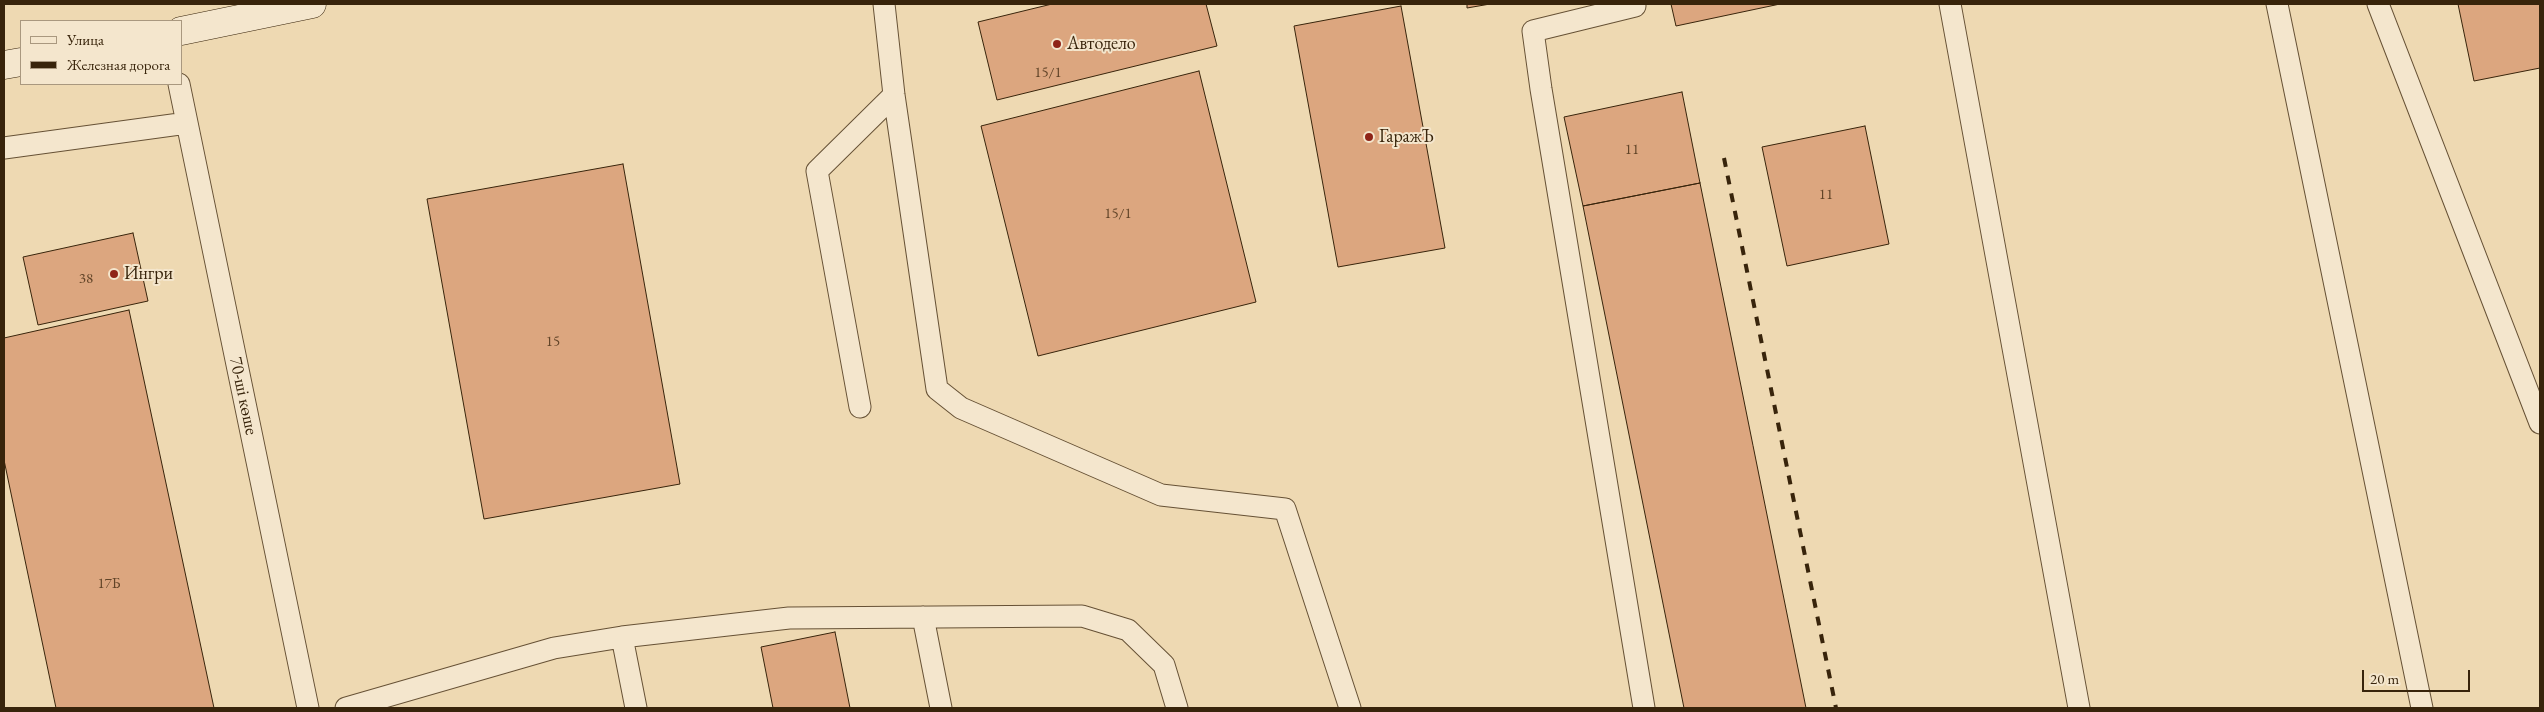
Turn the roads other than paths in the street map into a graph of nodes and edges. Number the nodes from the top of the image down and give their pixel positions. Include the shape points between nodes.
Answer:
1 (312, 4) edge
2 (884, 4) edge
3 (1950, 4) edge
4 (2277, 4) edge
5 (2378, 4) edge
6 (1636, 6) dead end
7 (182, 31) edge
8 (20, 62) edge
9 (4, 65) edge
10 (179, 85) edge
11 (894, 95) junction
12 (187, 123) junction
13 (4, 148) edge
14 (860, 407) dead end
15 (2540, 423) edge
16 (923, 617) junction
17 (622, 637) junction
18 (308, 708) edge
19 (346, 708) edge
20 (636, 708) edge
21 (941, 708) edge
22 (1176, 708) edge
23 (1350, 708) edge
24 (1644, 708) edge
25 (2078, 708) edge
26 (2422, 708) edge

1 - 7 street
2 - 11 lane
3 - 25 lane
4 - 26 lane
5 - 15 lane
6 - 24 lane via 1533,32
8 - 9 street
10 - 12 lane, 70-ші көше
11 - 14 lane via 817,171
11 - 23 lane via 937,389 960,408 1161,495 1285,509
12 - 13 lane
12 - 18 lane, 70-ші көше
16 - 17 lane via 788,618
16 - 21 lane
16 - 22 lane via 1082,616 1128,630 1164,665
17 - 19 lane via 554,648
17 - 20 lane

